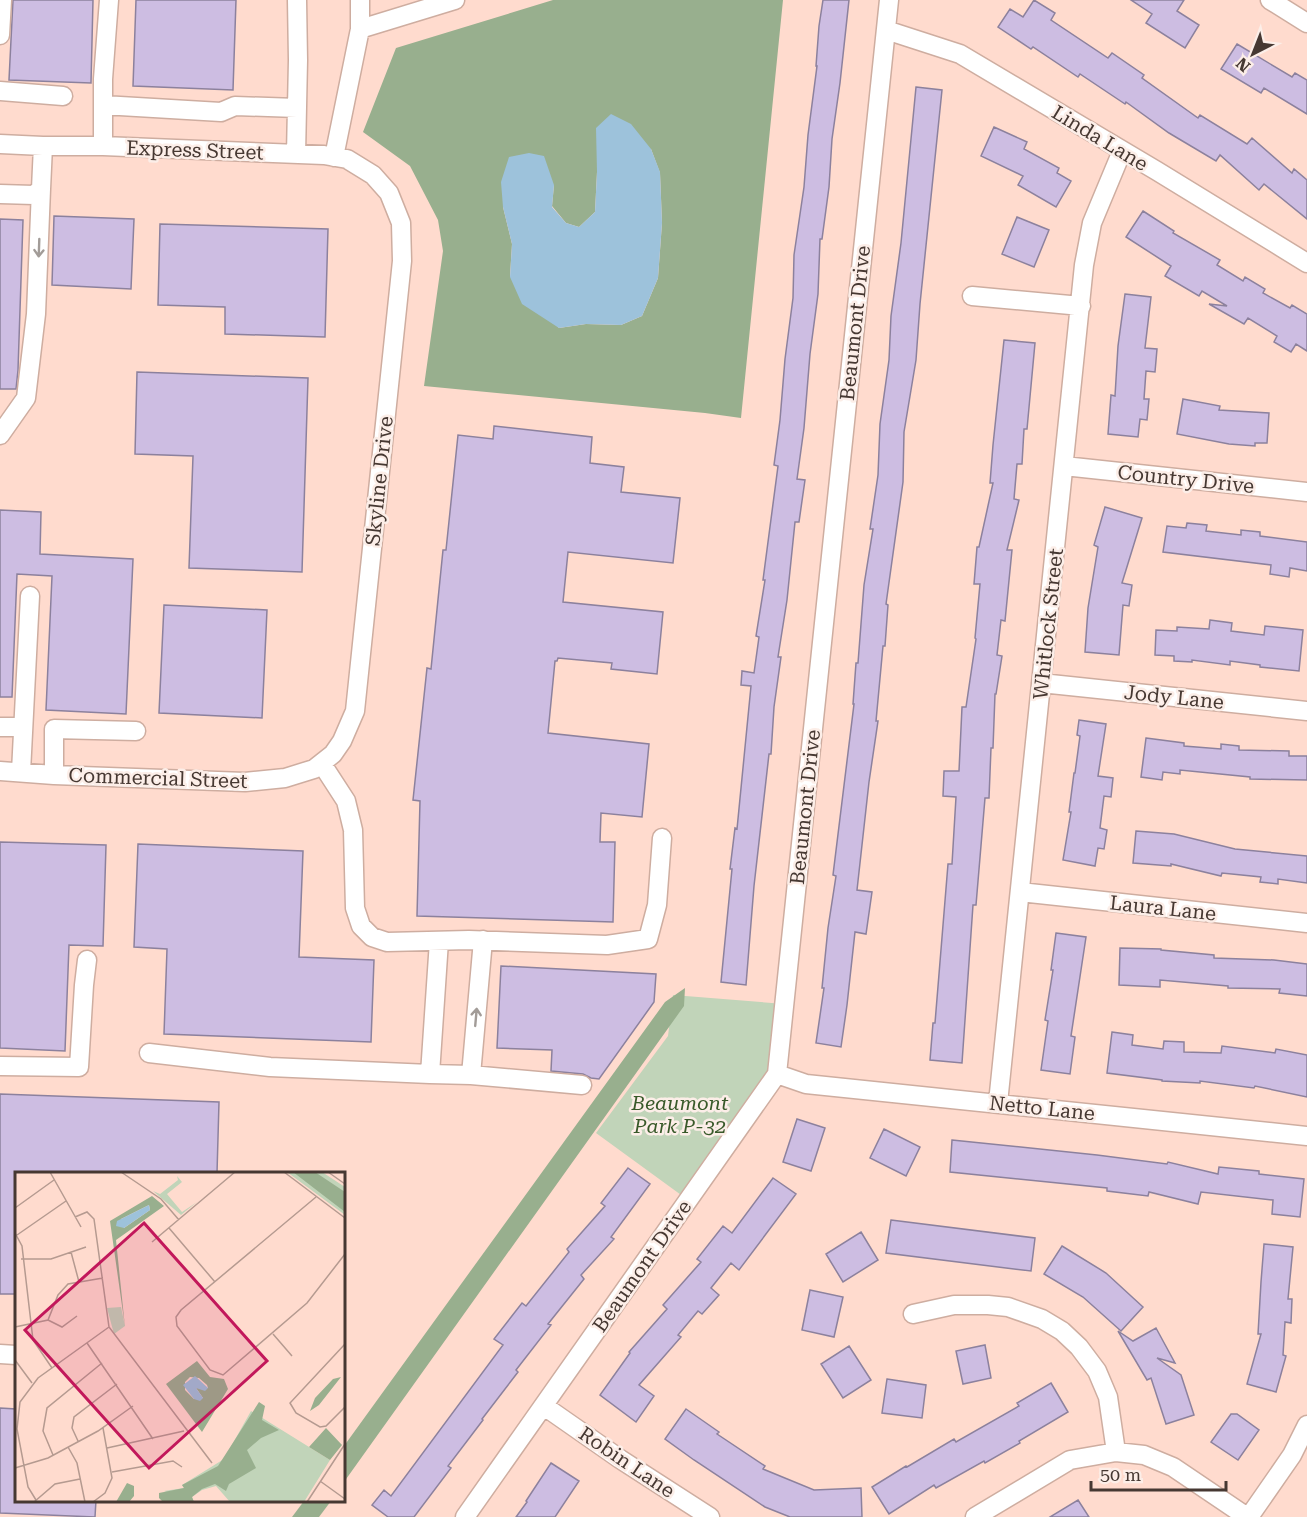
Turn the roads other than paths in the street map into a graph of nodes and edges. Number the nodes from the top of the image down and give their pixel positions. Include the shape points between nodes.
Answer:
1 (2, 0) edge
2 (109, 0) edge
3 (297, 0) edge
4 (360, 0) edge
5 (455, 0) edge
6 (889, 0) edge
7 (1270, 0) edge
8 (1307, 23) edge
9 (360, 29) junction
10 (886, 30) junction
11 (0, 35) edge
12 (0, 91) edge
13 (63, 96) dead end
14 (103, 105) junction
15 (297, 108) junction
16 (0, 144) edge
17 (43, 146) junction
18 (103, 146) junction
19 (1122, 151) junction
20 (296, 154) junction
21 (334, 157) junction
22 (382, 183) joint
23 (41, 189) junction
24 (0, 194) edge
25 (1307, 263) edge
26 (972, 296) dead end
27 (1081, 306) junction
28 (0, 435) edge
29 (1064, 466) junction
30 (1307, 492) edge
31 (30, 596) dead end
32 (1041, 683) junction
33 (1307, 711) edge
34 (0, 726) edge
35 (23, 727) junction
36 (136, 732) dead end
37 (318, 766) junction
38 (0, 771) edge
39 (21, 772) junction
40 (54, 775) junction
41 (662, 838) dead end
42 (1020, 892) junction
43 (1307, 922) edge
44 (483, 940) junction
45 (439, 941) junction
46 (87, 960) dead end
47 (148, 1053) dead end
48 (0, 1066) edge
49 (439, 1074) junction
50 (777, 1074) junction
51 (471, 1075) junction
52 (582, 1085) dead end
53 (998, 1103) junction
54 (1307, 1136) edge
55 (913, 1314) dead end
56 (544, 1406) junction
57 (1307, 1425) edge
58 (1116, 1452) junction
59 (465, 1517) edge
60 (710, 1517) edge
61 (975, 1517) edge
62 (1248, 1517) edge

1 - 11 street
2 - 14 street
3 - 15 street
4 - 9 street
5 - 9 street
6 - 10 street, Beaumont Drive
7 - 8 street
9 - 21 street
10 - 19 street, Linda Lane via 960,54
10 - 50 street, Beaumont Drive
12 - 13 street
14 - 15 street via 221,112 234,106
14 - 18 street
15 - 20 street
16 - 17 street, Express Street
17 - 18 street, Express Street
17 - 23 street
18 - 20 street, Express Street
19 - 25 street, Linda Lane
19 - 27 street, Whitlock Street via 1092,223
20 - 21 street, Express Street
21 - 22 street, Express Street via 346,159
22 - 37 street, Skyline Drive via 401,223 402,261 355,711 342,741
23 - 24 street via 34,195
23 -> 28 street via 36,314 26,398
26 - 27 street
27 - 29 street, Whitlock Street
29 - 30 street, Country Drive
29 - 32 street, Whitlock Street
31 - 35 street
32 - 33 street, Jody Lane
32 - 42 street, Whitlock Street
34 - 35 street
35 - 39 street
36 - 40 street via 54,729
37 - 40 street, Commercial Street via 285,778 245,782
37 - 45 street via 346,801 353,830 355,908 361,926 372,937 387,942
38 - 39 street, Commercial Street
39 - 40 street, Commercial Street
41 - 44 street via 657,905 648,939 607,945
42 - 43 street, Laura Lane
42 - 53 street, Whitlock Street
44 - 45 street
51 -> 44 street
45 - 49 street
46 - 48 street via 79,1067
47 - 49 street via 270,1067
49 - 51 street
50 - 53 street, Netto Lane via 806,1084
50 - 56 street, Beaumont Drive
51 - 52 street
53 - 54 street, Netto Lane
55 - 58 street via 954,1305 1008,1307 1062,1331 1097,1371 1108,1396
56 - 59 street, Beaumont Drive
56 - 60 street, Robin Lane
57 - 62 street via 1292,1455
58 - 61 street via 1070,1461
58 - 62 street via 1144,1455 1173,1467

